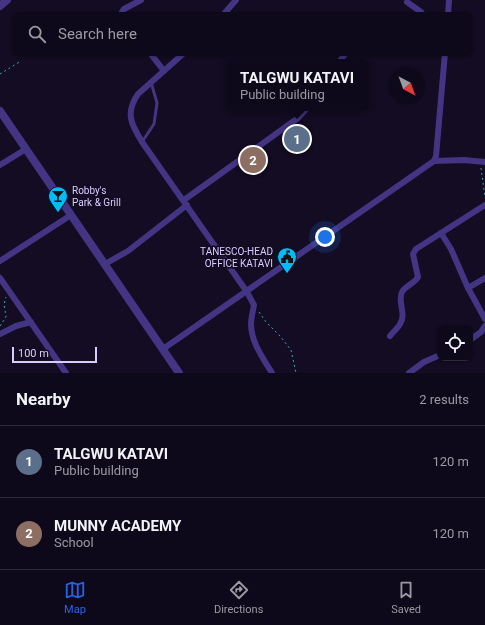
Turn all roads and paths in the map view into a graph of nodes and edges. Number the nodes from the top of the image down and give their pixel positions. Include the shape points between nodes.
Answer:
1 (8, 0) edge
2 (141, 0) edge
3 (236, 0) edge
4 (449, 0) edge
5 (407, 2) dead end
6 (0, 6) edge
7 (122, 12) edge
8 (226, 12) edge
9 (421, 12) edge
10 (448, 12) edge
11 (152, 56) edge
12 (181, 56) edge
13 (445, 56) edge
14 (20, 60) dead end
15 (164, 71) junction
16 (0, 74) edge
17 (151, 82) junction
18 (0, 111) edge
19 (304, 111) edge
20 (142, 142) junction
21 (26, 149) junction
22 (434, 161) junction
23 (476, 161) junction
24 (485, 162) edge
25 (0, 165) edge
26 (485, 197) edge
27 (185, 202) junction
28 (485, 205) edge
29 (71, 215) junction
30 (441, 233) junction
31 (0, 261) edge
32 (105, 264) junction
33 (0, 278) edge
34 (485, 278) edge
35 (468, 288) junction
36 (8, 291) junction
37 (247, 292) junction
38 (254, 305) junction
39 (26, 313) junction
40 (485, 319) edge
41 (31, 322) junction
42 (20, 324) junction
43 (0, 326) edge
44 (485, 326) edge
45 (0, 334) edge
46 (390, 336) dead end
47 (473, 338) edge
48 (163, 349) junction
49 (437, 356) edge
50 (66, 373) edge
51 (179, 373) edge
52 (272, 373) edge
53 (296, 373) edge
54 (409, 373) edge

1 - 6 street
2 - 7 street
3 - 8 street
4 - 10 street
5 - 9 street
11 - 15 street
12 - 15 street
13 - 22 street
14 - 16 path
15 - 17 street
17 - 20 lane via 156,103 154,124
17 - 20 street via 138,94 130,108 131,120
18 - 21 street
19 - 27 street
20 - 27 street
21 - 25 street
21 - 29 street
22 - 23 street
22 - 37 street
23 - 24 street
23 - 26 path via 483,171
27 - 32 street via 128,251
27 - 37 street
28 - 30 street
29 - 31 street
29 - 32 street
30 - 35 street via 452,249
30 - 46 street via 416,248 413,254 418,277 403,290 400,298 403,313 401,323
32 - 48 street
33 - 36 street
34 - 35 street
35 - 40 street
36 - 39 street
36 - 43 path via 4,304 6,317
37 - 38 street
37 - 48 street
38 - 52 street via 251,323 253,337
38 - 53 path via 291,350
39 - 41 street
39 - 42 street
41 - 42 street
41 - 50 street
42 - 45 street
44 - 47 street
48 - 51 street
49 - 54 street

